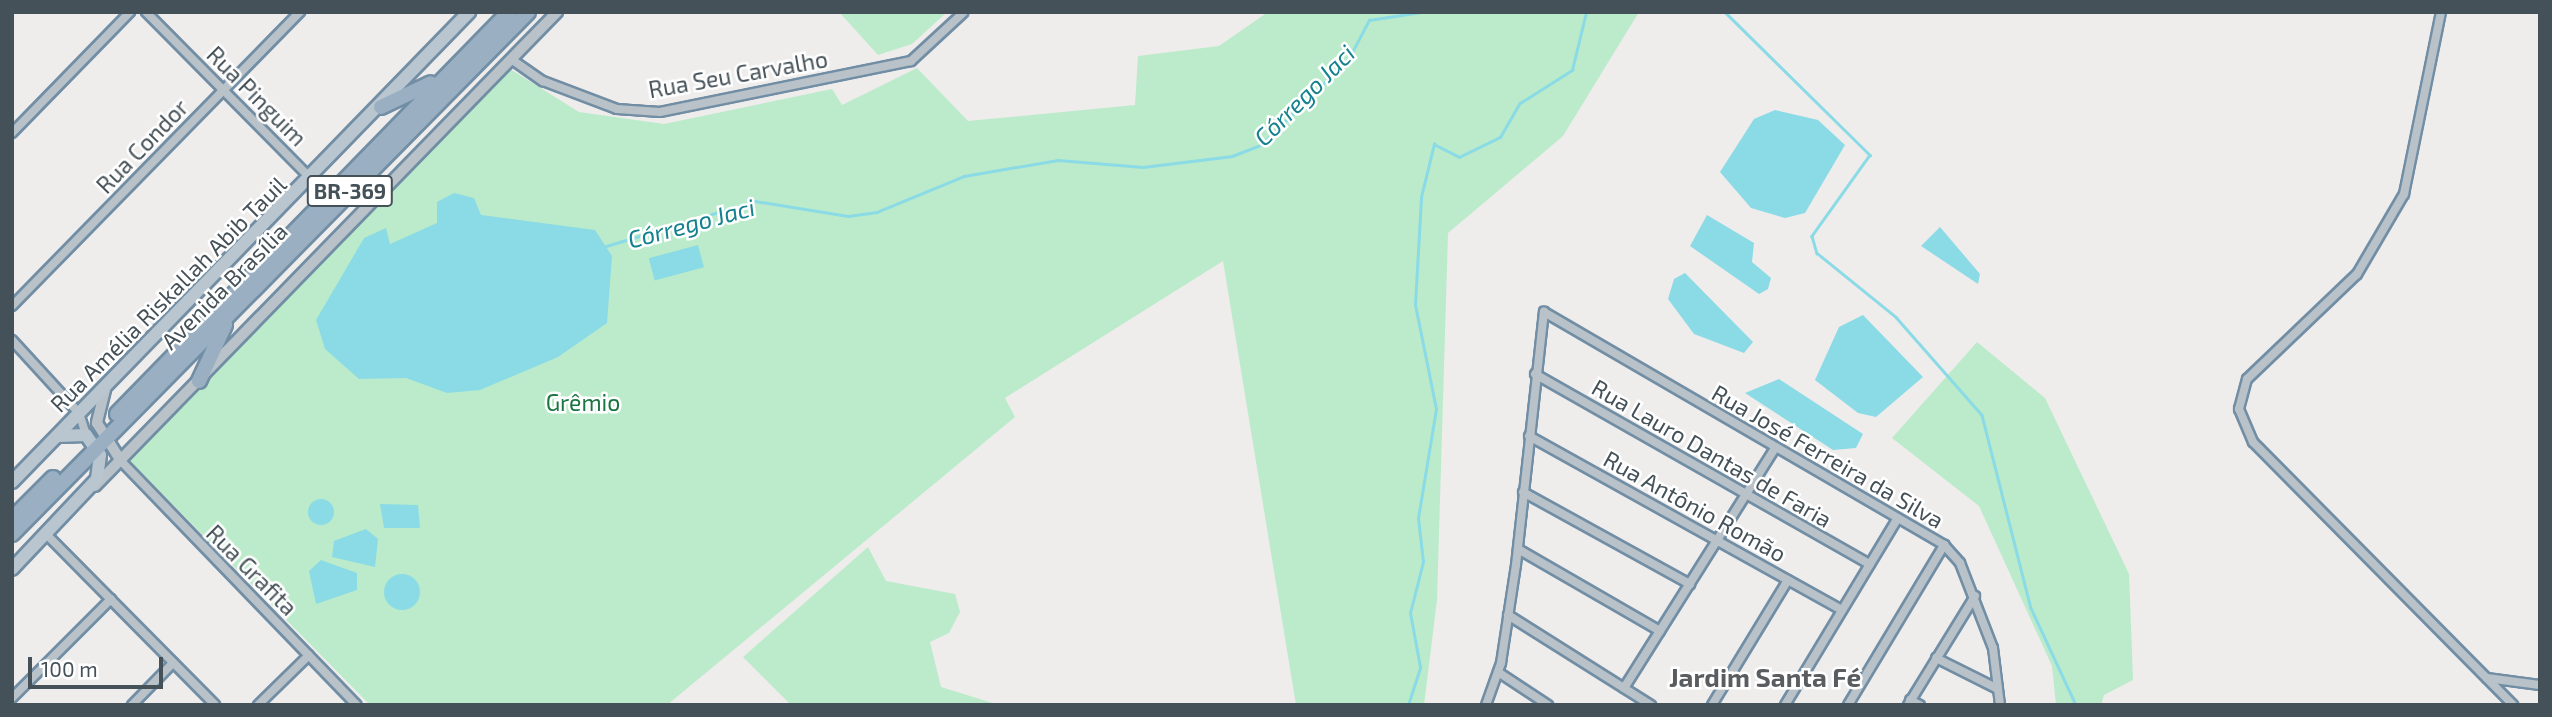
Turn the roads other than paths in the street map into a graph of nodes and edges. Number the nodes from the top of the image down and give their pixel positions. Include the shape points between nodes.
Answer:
1 (130, 12) edge
2 (146, 12) edge
3 (300, 12) edge
4 (470, 12) edge
5 (509, 12) edge
6 (528, 12) edge
7 (557, 12) edge
8 (2441, 12) edge
9 (963, 13) edge
10 (468, 54) junction
11 (511, 59) junction
12 (224, 89) junction
13 (381, 107) junction
14 (12, 133) edge
15 (311, 179) junction
16 (253, 289) junction
17 (12, 306) edge
18 (12, 340) edge
19 (1535, 374) junction
20 (199, 380) junction
21 (110, 382) junction
22 (79, 413) junction
23 (58, 436) junction
24 (1529, 436) junction
25 (142, 437) junction
26 (99, 439) junction
27 (1775, 448) junction
28 (121, 461) junction
29 (12, 482) edge
30 (1524, 492) junction
31 (87, 495) junction
32 (1745, 496) junction
33 (1898, 518) junction
34 (12, 519) edge
35 (12, 534) edge
36 (47, 535) junction
37 (1718, 540) junction
38 (1944, 545) junction
39 (1518, 549) junction
40 (1870, 564) junction
41 (12, 569) edge
42 (1788, 580) junction
43 (1690, 584) junction
44 (1975, 596) junction
45 (111, 599) junction
46 (1842, 610) junction
47 (1508, 615) junction
48 (1660, 631) junction
49 (309, 655) junction
50 (1936, 659) junction
51 (173, 663) junction
52 (1497, 672) junction
53 (2487, 678) junction
54 (2540, 685) edge
55 (1624, 688) junction
56 (1998, 689) junction
57 (12, 698) edge
58 (1909, 702) edge
59 (132, 705) edge
60 (215, 705) edge
61 (258, 705) edge
62 (358, 705) edge
63 (1486, 705) edge
64 (1548, 705) edge
65 (1651, 705) edge
66 (1712, 705) edge
67 (1785, 705) edge
68 (1848, 705) edge
69 (1920, 705) edge
70 (2000, 705) edge
71 (2513, 705) edge

1 - 14 street
2 - 12 street, Rua Pinguim
3 - 12 street, Rua Condor
4 - 13 main road, Rua Amélia Riskallah Abib Tauil
5 - 10 highway, Avenida Brasília / BR-369
6 - 16 highway, Avenida Brasília / BR-369
7 - 11 street
8 - 53 street via 2404,194 2357,274 2247,379 2239,409 2253,442
9 - 11 street, Rua Seu Carvalho via 911,61 660,112 617,109 543,81
10 - 13 highway via 414,95
10 - 26 highway, Avenida Brasília / BR-369
11 - 20 street
12 - 15 street, Rua Pinguim
12 - 17 street, Rua Condor
13 - 15 main road, Rua Amélia Riskallah Abib Tauil
15 - 21 main road, Rua Amélia Riskallah Abib Tauil
16 - 20 highway via 216,340
16 - 26 highway, Avenida Brasília / BR-369
18 - 22 street
19 - 24 street
19 - 27 street, Rua José Ferreira da Silva via 1544,312
19 - 32 street, Rua Lauro Dantas de Faria
20 - 25 street
21 - 22 main road, Rua Amélia Riskallah Abib Tauil
21 - 26 street via 96,408
22 - 23 main road, Rua Amélia Riskallah Abib Tauil
22 - 26 street
23 - 26 main road
23 - 29 main road, Rua Amélia Riskallah Abib Tauil
24 - 30 street
24 - 37 street, Rua Antônio Romão
25 - 26 street
25 - 28 street
26 - 28 street
26 - 31 main road via 101,465
26 - 34 highway, Avenida Brasília / BR-369
26 - 35 highway, Avenida Brasília / BR-369
27 - 32 street
27 - 33 street, Rua José Ferreira da Silva
28 - 31 street
28 - 49 street, Rua Grafita
30 - 39 street
30 - 43 street
31 - 36 main road
32 - 37 street
32 - 40 street, Rua Lauro Dantas de Faria
33 - 38 street, Rua José Ferreira da Silva
33 - 40 street
36 - 41 main road
36 - 45 street
37 - 42 street, Rua Antônio Romão
37 - 43 street
38 - 44 street, Rua José Ferreira da Silva
38 - 68 street
39 - 47 street
39 - 48 street
40 - 46 street
42 - 46 street, Rua Antônio Romão
42 - 66 street
43 - 48 street
44 - 50 street
44 - 56 street, Rua José Ferreira da Silva via 1993,648
45 - 51 street
45 - 57 street
46 - 67 street
47 - 52 street
47 - 55 street
48 - 55 street
49 - 61 street
49 - 62 street, Rua Grafita
50 - 56 street
50 - 58 street
51 - 59 street
51 - 60 street
52 - 63 street
52 - 64 street
53 - 54 street
53 - 71 street
55 - 65 street
56 - 70 street, Rua José Ferreira da Silva
58 - 69 street

